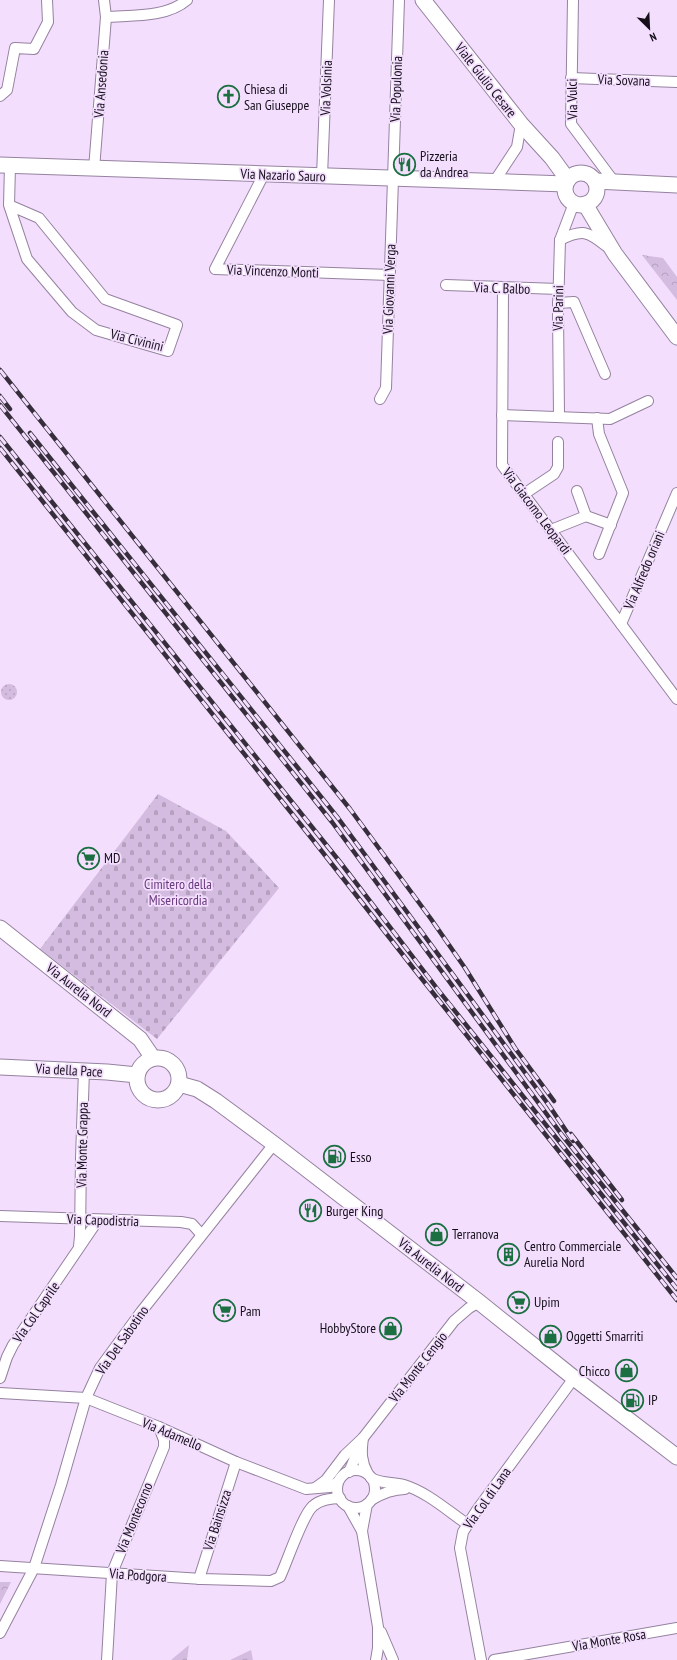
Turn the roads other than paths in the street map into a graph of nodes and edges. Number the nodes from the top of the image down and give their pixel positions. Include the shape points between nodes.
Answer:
1 (47, 0) edge
2 (104, 0) edge
3 (187, 0) edge
4 (329, 0) edge
5 (399, 0) edge
6 (423, 0) edge
7 (574, 0) edge
8 (106, 17) junction
9 (571, 78) junction
10 (677, 82) edge
11 (0, 96) edge
12 (521, 124) junction
13 (552, 158) junction
14 (5, 165) edge
15 (94, 168) junction
16 (264, 174) junction
17 (322, 176) junction
18 (393, 178) junction
19 (494, 182) junction
20 (567, 182) junction
21 (592, 182) junction
22 (615, 183) junction
23 (677, 185) edge
24 (580, 204) junction
25 (9, 205) junction
26 (560, 240) junction
27 (615, 254) junction
28 (390, 275) junction
29 (446, 285) dead end
30 (503, 288) junction
31 (559, 289) junction
32 (558, 303) junction
33 (677, 337) edge
34 (605, 374) dead end
35 (380, 399) dead end
36 (648, 401) dead end
37 (502, 415) junction
38 (559, 416) junction
39 (597, 418) junction
40 (558, 442) dead end
41 (576, 491) dead end
42 (677, 493) edge
43 (524, 494) junction
44 (586, 516) junction
45 (611, 525) junction
46 (551, 530) junction
47 (599, 554) dead end
48 (621, 624) junction
49 (677, 699) edge
50 (0, 928) edge
51 (153, 1058) junction
52 (0, 1067) edge
53 (84, 1070) junction
54 (137, 1075) junction
55 (179, 1084) junction
56 (274, 1144) junction
57 (0, 1216) edge
58 (81, 1219) junction
59 (98, 1220) junction
60 (201, 1234) junction
61 (78, 1250) junction
62 (479, 1302) junction
63 (0, 1378) edge
64 (574, 1378) junction
65 (0, 1393) edge
66 (86, 1398) junction
67 (159, 1427) junction
68 (363, 1438) junction
69 (677, 1456) edge
70 (236, 1462) junction
71 (349, 1472) junction
72 (369, 1476) junction
73 (338, 1482) junction
74 (309, 1489) junction
75 (413, 1490) junction
76 (340, 1498) junction
77 (369, 1502) junction
78 (348, 1506) junction
79 (308, 1510) junction
80 (467, 1524) junction
81 (362, 1531) junction
82 (0, 1566) edge
83 (34, 1568) junction
84 (112, 1573) junction
85 (199, 1579) junction
86 (378, 1627) junction
87 (677, 1628) edge
88 (0, 1633) edge
89 (107, 1660) edge
90 (376, 1660) edge
91 (394, 1660) edge
92 (481, 1660) edge
93 (494, 1660) edge

1 - 11 street via 48,22 34,49 15,48 6,90
2 - 8 street, Via Ansedonia
3 - 8 street via 167,11
4 - 17 street, Via Volsinia
5 - 18 street, Via Populonia
6 - 12 main road, Viale Giulio Cesare
7 - 9 street, Via Vulci
8 - 15 street, Via Ansedonia
9 - 10 street, Via Sovana
9 - 22 street, Via Vulci via 571,124
12 - 13 main road, Viale Giulio Cesare
12 - 19 street via 517,147
13 - 20 main road, Viale Giulio Cesare
13 - 21 main road, Viale Giulio Cesare via 563,161
14 - 15 main road, Via Nazario Sauro
14 - 25 street, Via Civinini
15 - 16 main road, Via Nazario Sauro
16 - 17 main road, Via Nazario Sauro
16 - 28 street, Via Vincenzo Monti via 215,269
17 - 18 main road, Via Nazario Sauro
18 - 19 main road, Via Nazario Sauro
18 - 28 street, Via Giovanni Verga
19 - 20 main road, Via Nazario Sauro
20 - 21 main road via 574,175 582,173
20 - 24 main road, Viale Giulio Cesare via 566,195
21 - 22 main road
21 - 24 main road via 593,199
21 - 27 main road via 602,220
22 - 23 main road
24 - 26 street, Via Parini
24 - 27 main road, Viale Giulio Cesare
25 - 25 street, Via Civinini via 27,259 72,312 96,330 168,351 177,325 105,299 39,218
26 - 27 street via 578,233 587,233
26 - 31 street, Via Parini
27 - 33 main road
28 - 35 street, Via Giovanni Verga via 386,388
29 - 30 street, Via C. Balbo
30 - 31 street, Via C. Balbo
30 - 37 street, Via Giacomo Leopardi
31 - 32 street, Via Parini
32 - 34 street via 574,302
32 - 38 street, Via Parini
36 - 39 street via 610,419
37 - 38 street
37 - 43 street, Via Giacomo Leopardi via 502,465
38 - 39 street
39 - 45 street via 599,434 623,493
40 - 43 street via 558,467 554,474
41 - 44 street
42 - 48 street, Via Alfredo oriani
43 - 46 street, Via Giacomo Leopardi
44 - 45 street
44 - 46 street
45 - 47 street
46 - 48 street, Via Giacomo Leopardi
48 - 49 street, Via Giacomo Leopardi
50 - 51 main road, Via Aurelia Nord via 140,1039
51 - 54 main road via 142,1064
51 - 55 main road via 165,1058 175,1066
52 - 53 main road, Via della Pace
53 - 54 main road, Via della Pace
53 - 58 street, Via Monte Grappa via 80,1158
54 - 55 main road via 138,1088 153,1100 172,1095
55 - 56 main road, Via Aurelia Nord via 197,1089
56 - 60 street, Via Del Sabotino
56 - 62 main road, Via Aurelia Nord
57 - 58 street, Via Capodistria
58 - 59 street, Via Capodistria
58 - 61 street, Via Col Caprile
59 - 60 street, Via Capodistria via 181,1222 192,1224
59 - 61 street, Via Col Caprile
60 - 66 street, Via Del Sabotino via 109,1354
61 - 63 street, Via Col Caprile via 13,1345
62 - 64 main road, Via Aurelia Nord
62 - 68 street, Via Monte Cengio via 454,1321
64 - 69 main road, Via Aurelia Nord
64 - 80 street, Via Col di Lana
65 - 66 street, Via Adamello
66 - 67 street, Via Adamello
66 - 83 street, Via Del Sabotino
67 - 70 street, Via Adamello
67 - 84 street, Via Montecorno via 164,1446
68 - 71 street, Via Monte Cengio
68 - 72 street via 360,1454
68 - 74 street, Via Monte Cengio via 345,1455 322,1484
70 - 74 street, Via Adamello
70 - 85 street, Via Bainsizza
71 - 72 street via 359,1470
71 - 73 street
72 - 75 street via 384,1484 404,1486
72 - 77 street via 375,1489
73 - 74 street via 330,1487
73 - 76 street
74 - 79 street via 311,1501
75 - 77 street via 398,1489 379,1495
75 - 80 street
76 - 78 street
76 - 79 street via 318,1502
77 - 78 street via 358,1507
77 - 81 street
78 - 81 street
79 - 85 street, Via Podgora via 284,1568 276,1580 266,1582
80 - 92 street, Via Col di Lana via 460,1548
81 - 86 street
82 - 83 street, Via Podgora
83 - 84 street, Via Podgora
83 - 88 street, Via Del Sabotino
84 - 85 street, Via Podgora
84 - 89 street, Via Montecorno
86 - 90 street
86 - 91 street
87 - 93 street, Via Monte Rosa

